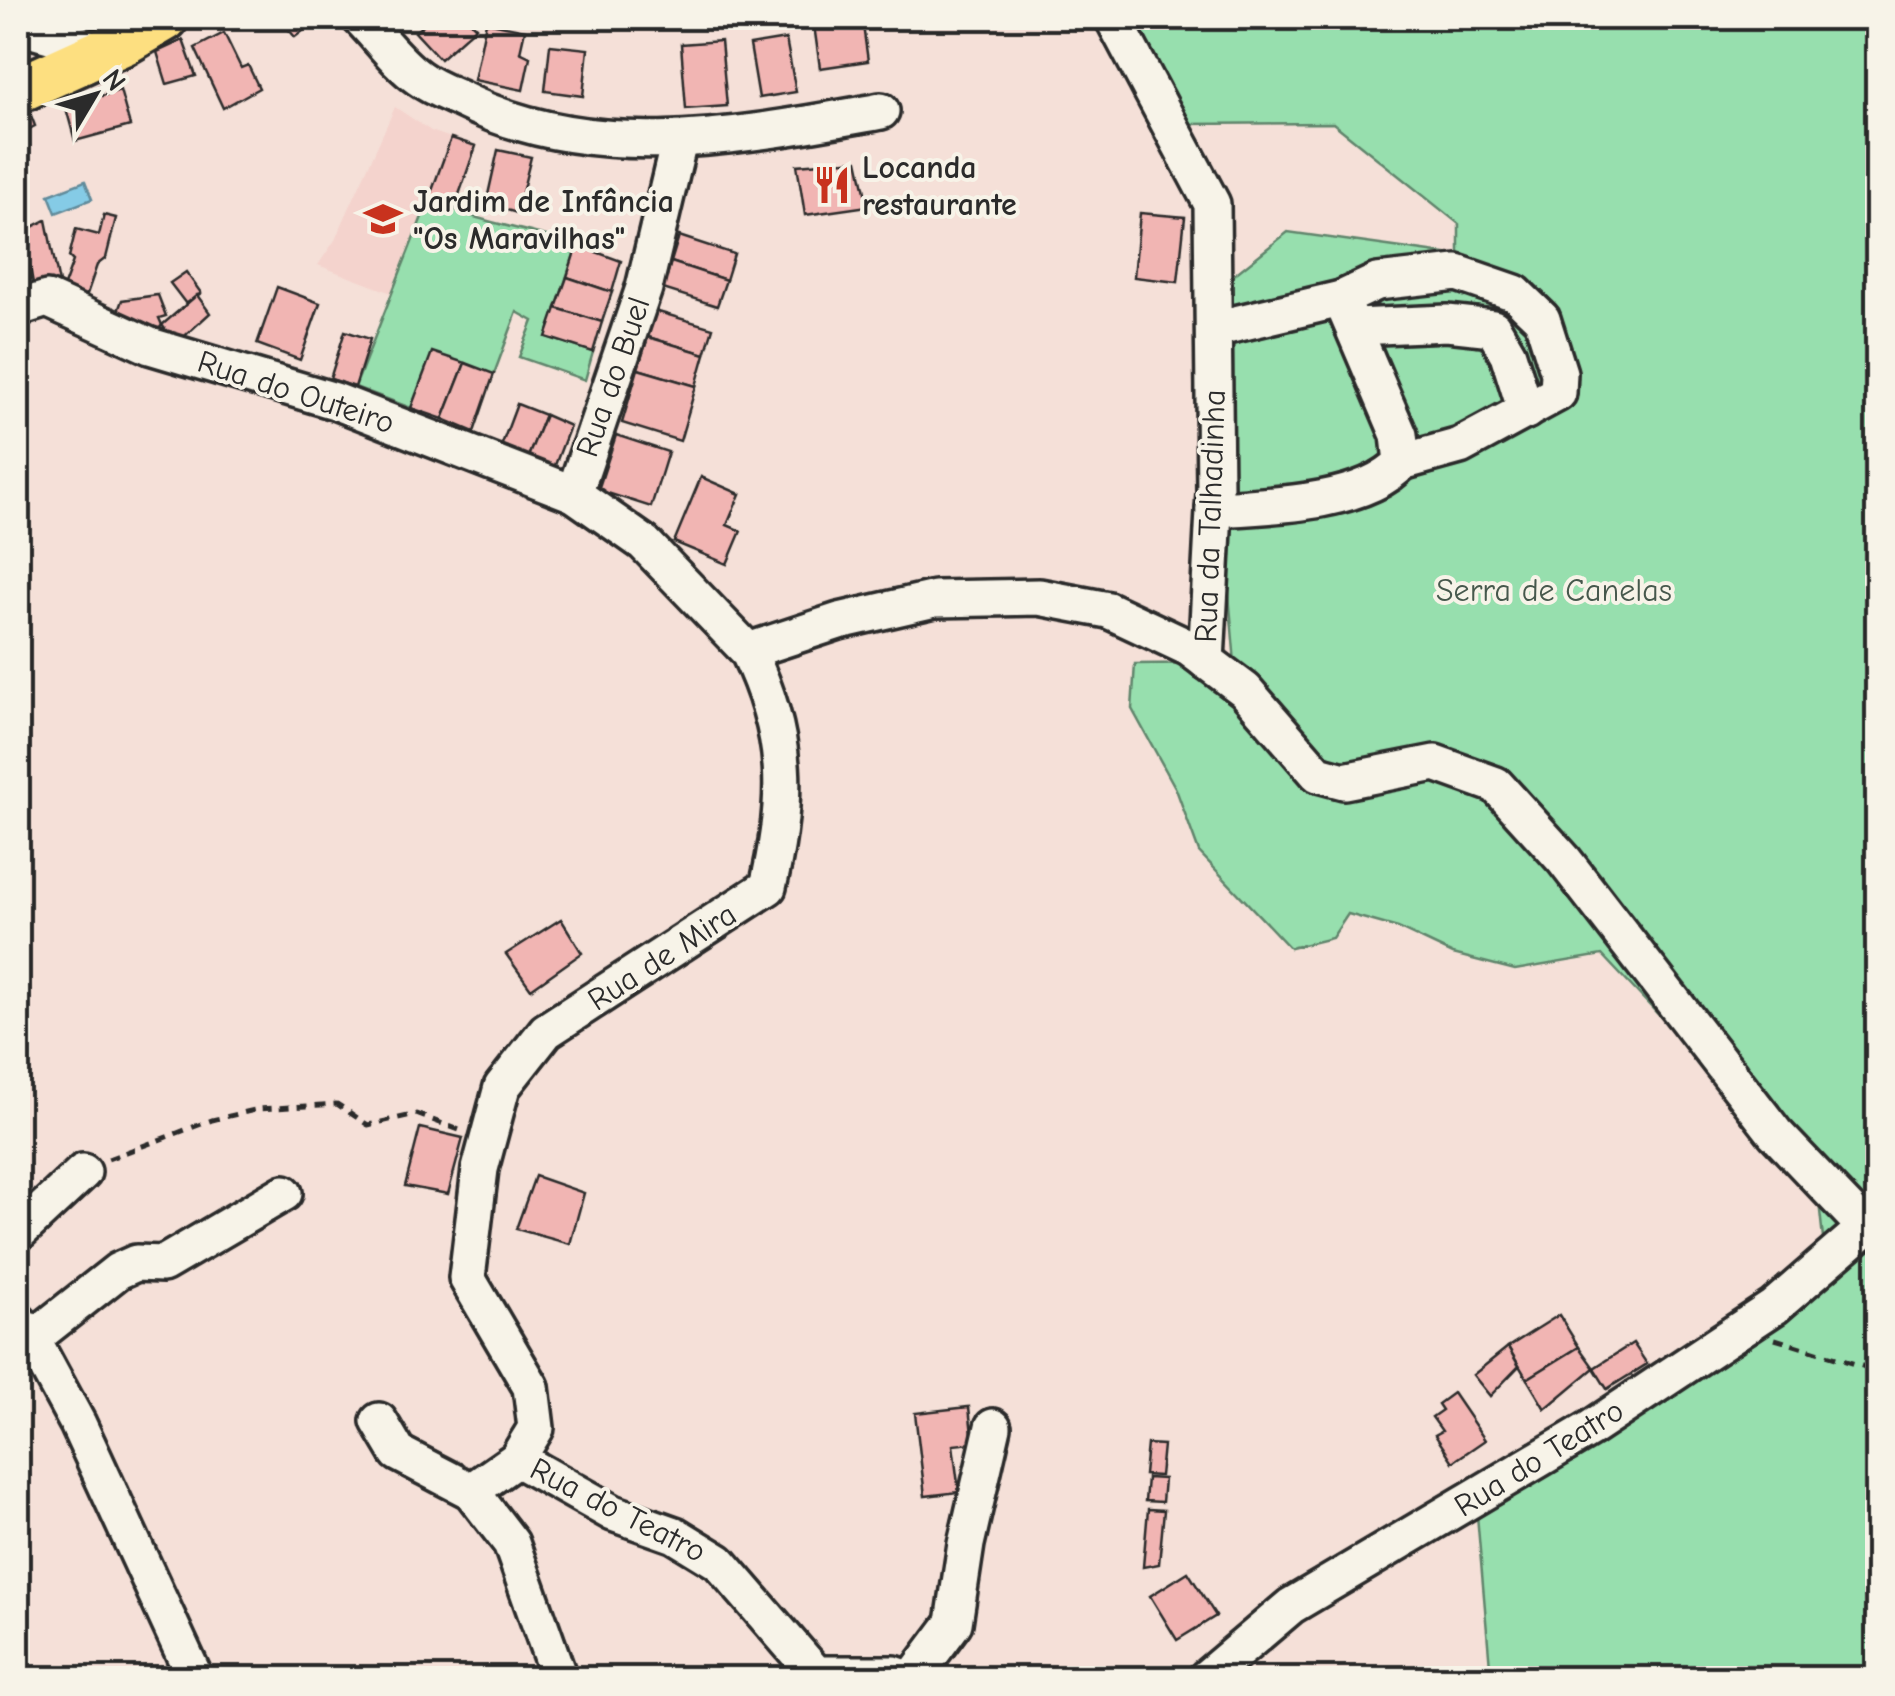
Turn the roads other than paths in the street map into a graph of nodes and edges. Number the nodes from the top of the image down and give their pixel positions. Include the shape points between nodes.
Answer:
1 (166, 18) edge
2 (360, 18) edge
3 (1113, 18) edge
4 (18, 26) edge
5 (77, 40) edge
6 (18, 90) edge
7 (881, 112) dead end
8 (680, 141) junction
9 (18, 308) edge
10 (1349, 313) junction
11 (1214, 329) junction
12 (1526, 411) junction
13 (1402, 462) junction
14 (574, 494) junction
15 (1214, 509) junction
16 (748, 651) junction
17 (1206, 660) junction
18 (83, 1172) road end
19 (284, 1194) dead end
20 (1870, 1221) edge
21 (18, 1232) edge
22 (25, 1330) edge
23 (379, 1421) dead end
24 (993, 1427) dead end
25 (518, 1459) junction
26 (471, 1491) junction
27 (196, 1678) edge
28 (559, 1678) edge
29 (910, 1678) edge
30 (1206, 1678) edge

1 - 5 main road
2 - 8 street via 418,78 496,118 586,138
3 - 11 street, Rua da Talhadinha via 1212,204
4 - 5 street
5 - 6 main road
7 - 8 street
8 - 14 street, Rua do Buel via 644,288
9 - 14 street, Rua do Outeiro via 47,299 150,346 335,401
10 - 11 street
10 - 12 street via 1493,328
10 - 12 street via 1378,282 1457,273 1516,293 1542,319 1560,373 1558,393
10 - 13 street via 1399,435
11 - 15 street, Rua da Talhadinha
12 - 13 street via 1460,446
13 - 15 street via 1357,489 1282,506
14 - 16 street, Rua de Mira via 644,543
15 - 17 street, Rua da Talhadinha
16 - 17 street via 935,599 1039,597 1108,610
16 - 25 street, Rua de Mira via 780,736 784,821 768,888 546,1031 502,1087 467,1278 531,1387 536,1428
17 - 20 street, Rua da Talhadinha via 1245,690 1318,774 1344,781 1435,763 1496,785 1564,860 1775,1133
18 - 21 street
19 - 22 street via 162,1264 136,1263 118,1271
20 - 30 street, Rua do Teatro via 1774,1307 1590,1429 1291,1606
22 - 27 street via 78,1424
23 - 26 street via 398,1453
24 - 29 street via 954,1623
25 - 26 street
25 - 29 street, Rua do Teatro via 719,1562 816,1674
26 - 28 street via 512,1544

